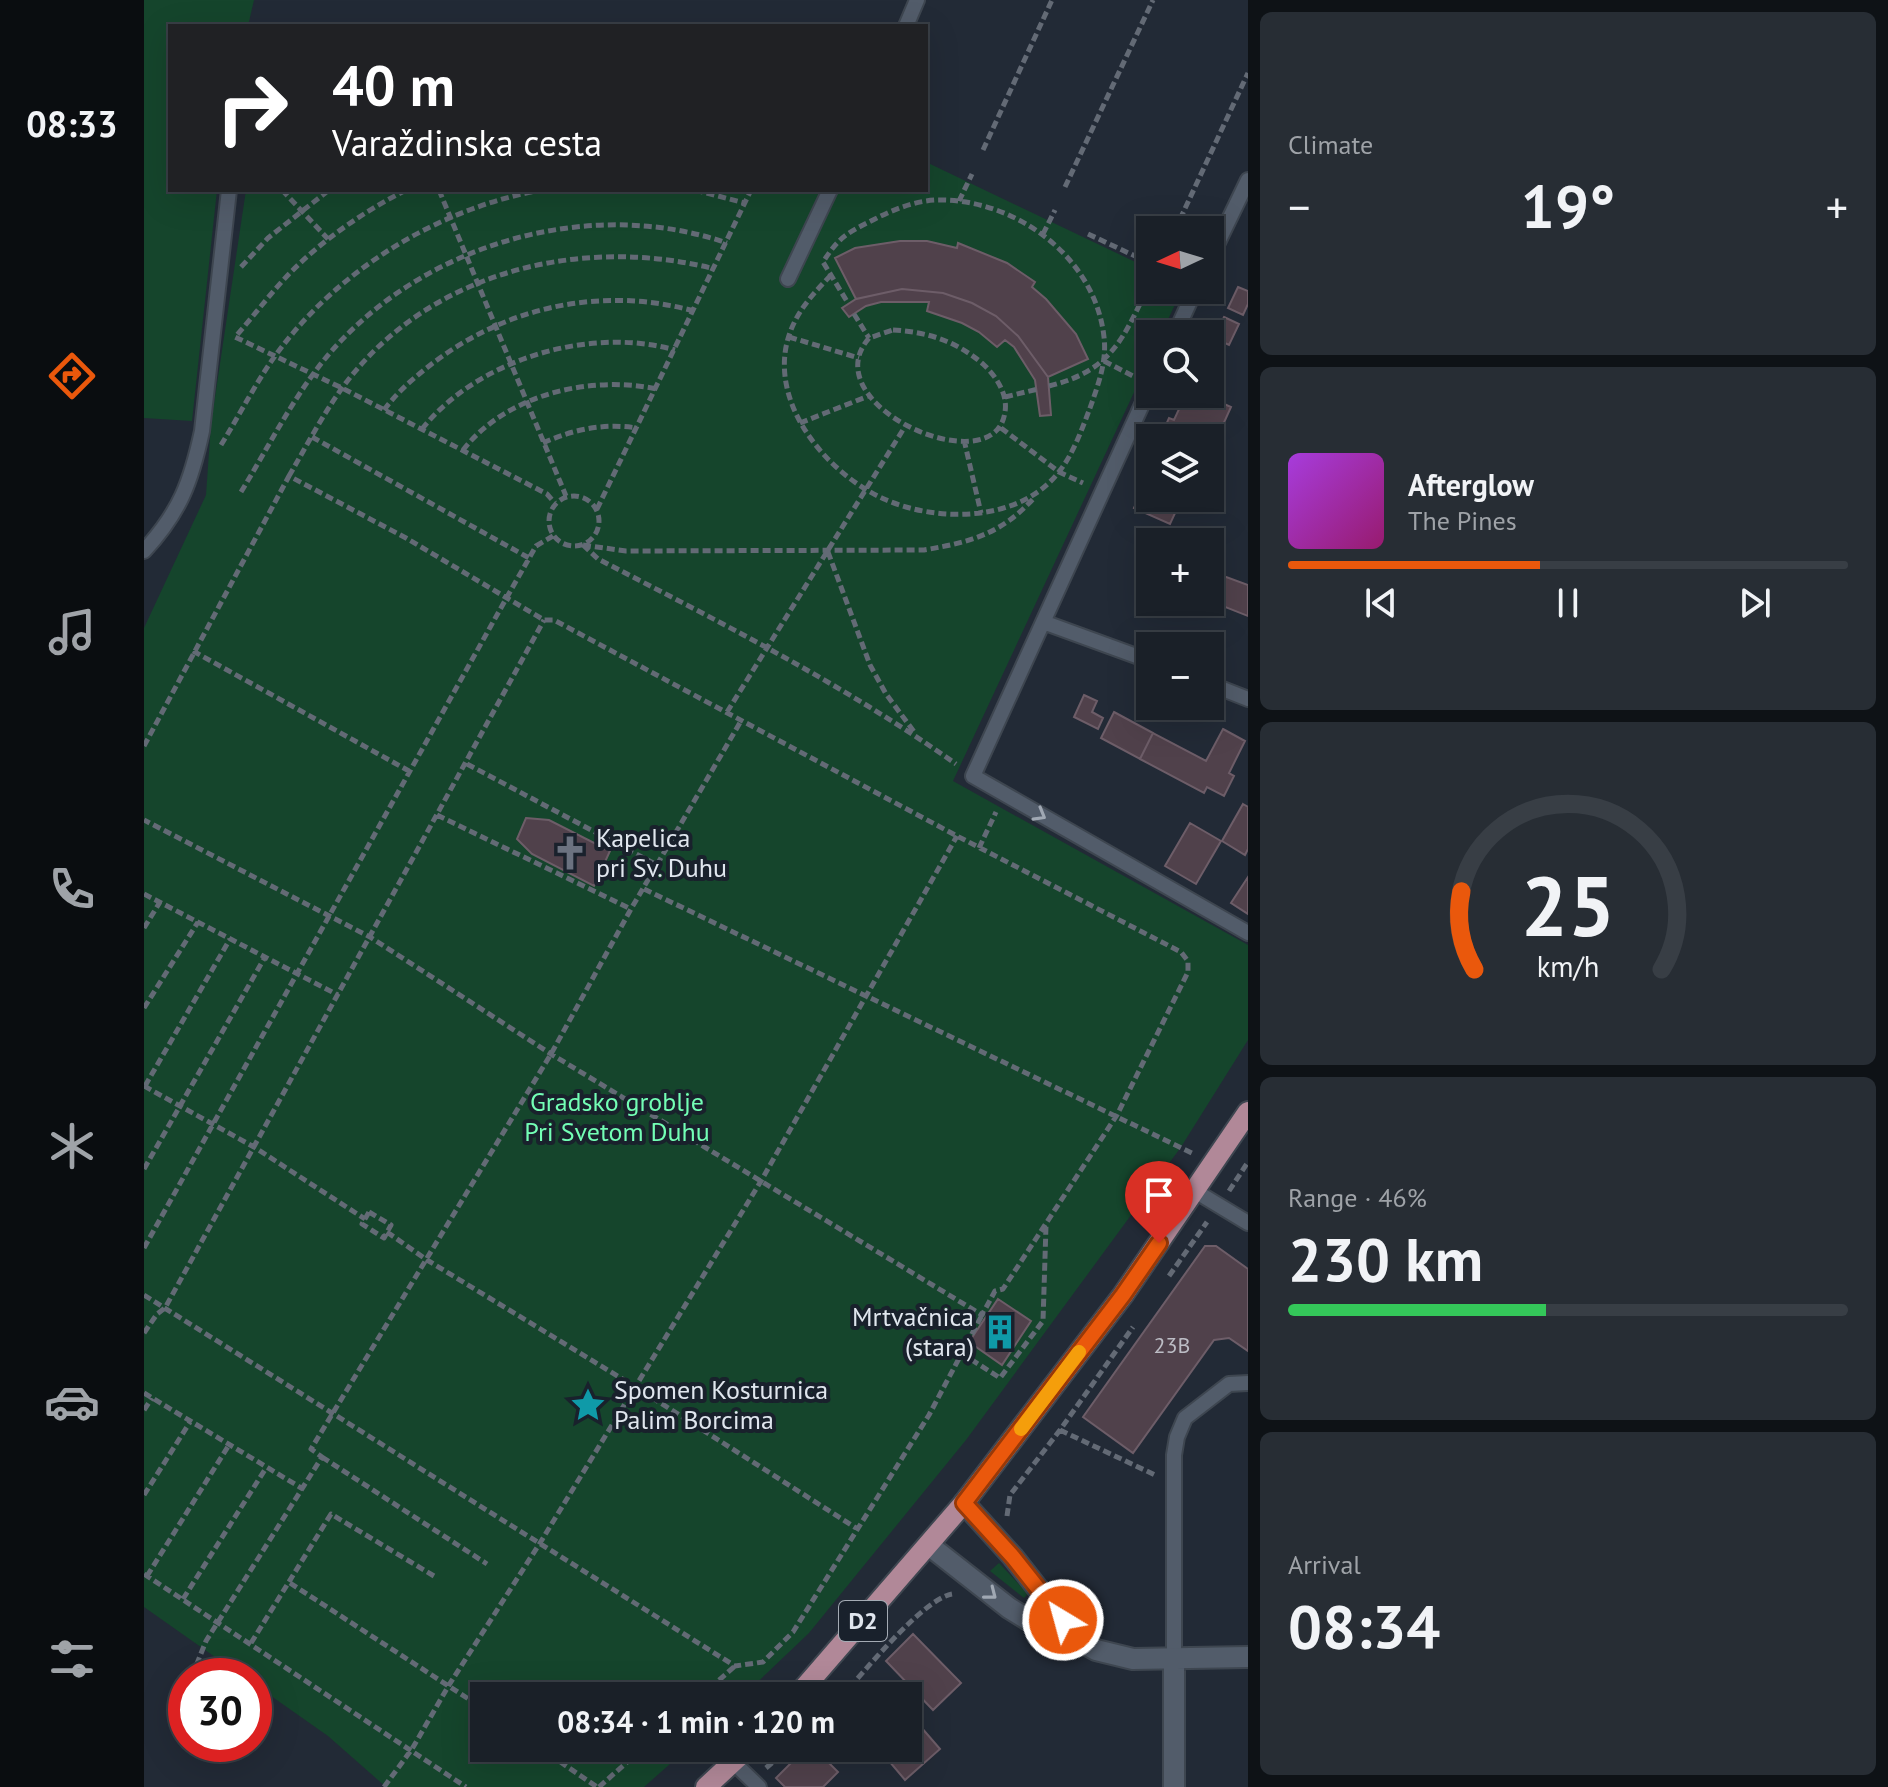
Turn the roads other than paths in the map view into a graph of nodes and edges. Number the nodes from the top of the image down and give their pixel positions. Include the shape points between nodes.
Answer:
1 (917, 0) edge
2 (907, 24) edge
3 (1248, 180) edge
4 (229, 192) edge
5 (829, 192) edge
6 (1224, 230) edge
7 (788, 279) dead end
8 (1136, 407) edge
9 (144, 551) edge
10 (1043, 622) junction
11 (1136, 656) edge
12 (1224, 690) edge
13 (1248, 699) edge
14 (1248, 933) edge
15 (1248, 1112) edge
16 (1195, 1191) junction
17 (1248, 1223) edge
18 (1248, 1383) edge
19 (964, 1503) junction
20 (930, 1546) junction
21 (1078, 1640) junction
22 (1248, 1657) edge
23 (1174, 1659) junction
24 (809, 1682) edge
25 (733, 1762) edge
26 (744, 1762) edge
27 (706, 1787) edge
28 (759, 1787) edge
29 (1174, 1787) edge

1 - 2 lane
3 - 6 lane
4 - 9 lane via 194,464 186,493
5 - 7 lane
8 - 10 lane
10 - 11 lane
10 -> 14 lane via 973,776
12 - 13 lane
15 - 16 main road, D2
16 - 17 lane
16 - 19 main road, D2 via 1123,1295
18 - 23 lane via 1229,1384 1185,1418 1175,1446
19 - 20 main road, D2
19 - 21 street
20 -> 21 street via 1009,1608 1038,1626
20 - 24 main road, D2
21 - 23 street via 1117,1657
22 - 23 street
23 - 29 street
25 - 27 main road
26 - 28 lane

